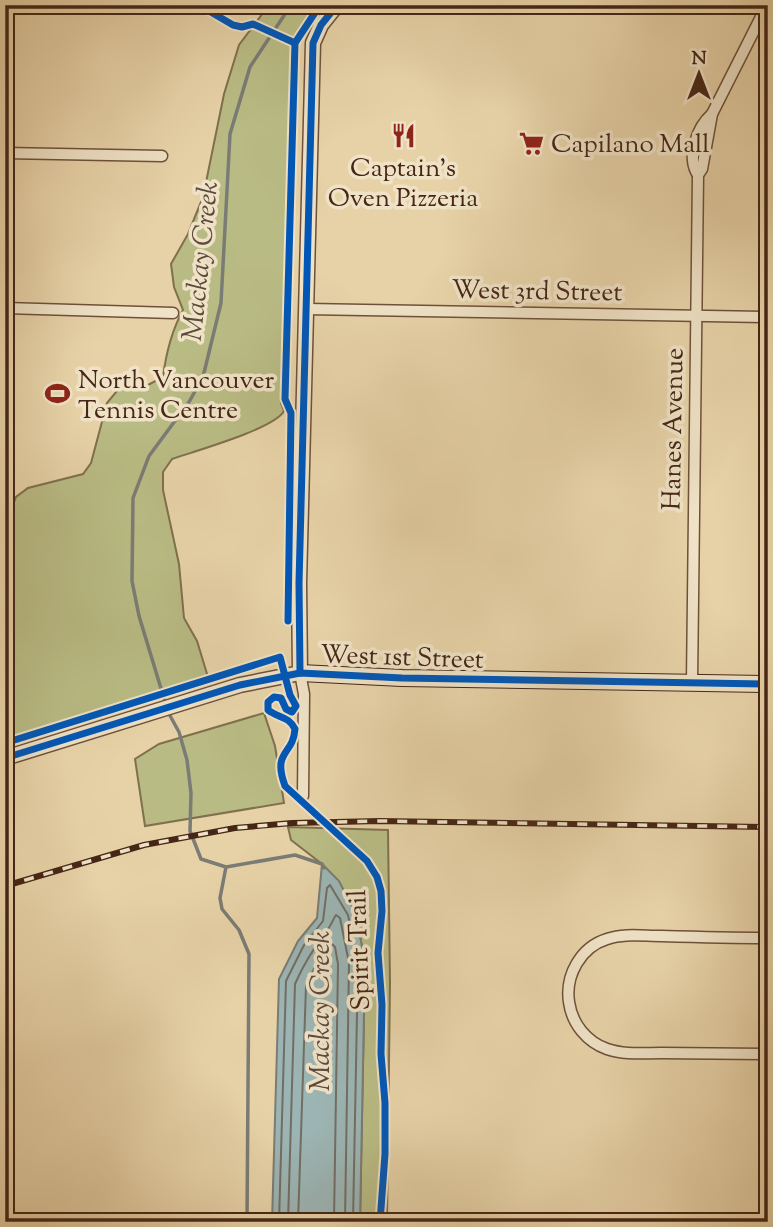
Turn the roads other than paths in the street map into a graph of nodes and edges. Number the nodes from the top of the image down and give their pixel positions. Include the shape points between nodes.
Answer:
1 (337, 5) edge
2 (767, 5) edge
3 (5, 153) edge
4 (162, 156) dead end
5 (5, 308) edge
6 (306, 309) junction
7 (173, 313) dead end
8 (696, 316) junction
9 (768, 317) edge
10 (300, 673) junction
11 (692, 682) junction
12 (768, 684) edge
13 (5, 758) edge
14 (303, 796) dead end
15 (768, 938) edge
16 (768, 1054) edge

1 - 6 street via 313,43
2 - 8 street, Hanes Avenue via 712,114 702,123 695,147
3 - 4 street
5 - 7 street
6 - 8 street, West 3rd Street
6 - 10 street
8 - 9 street, West 3rd Street
8 - 11 street, Hanes Avenue
10 - 11 main road, West 1st Street
10 - 13 street, West 1st Street via 253,682
10 - 14 street
11 - 12 main road, West 1st Street
15 - 16 street via 608,939 577,963 568,993 577,1026 607,1049

